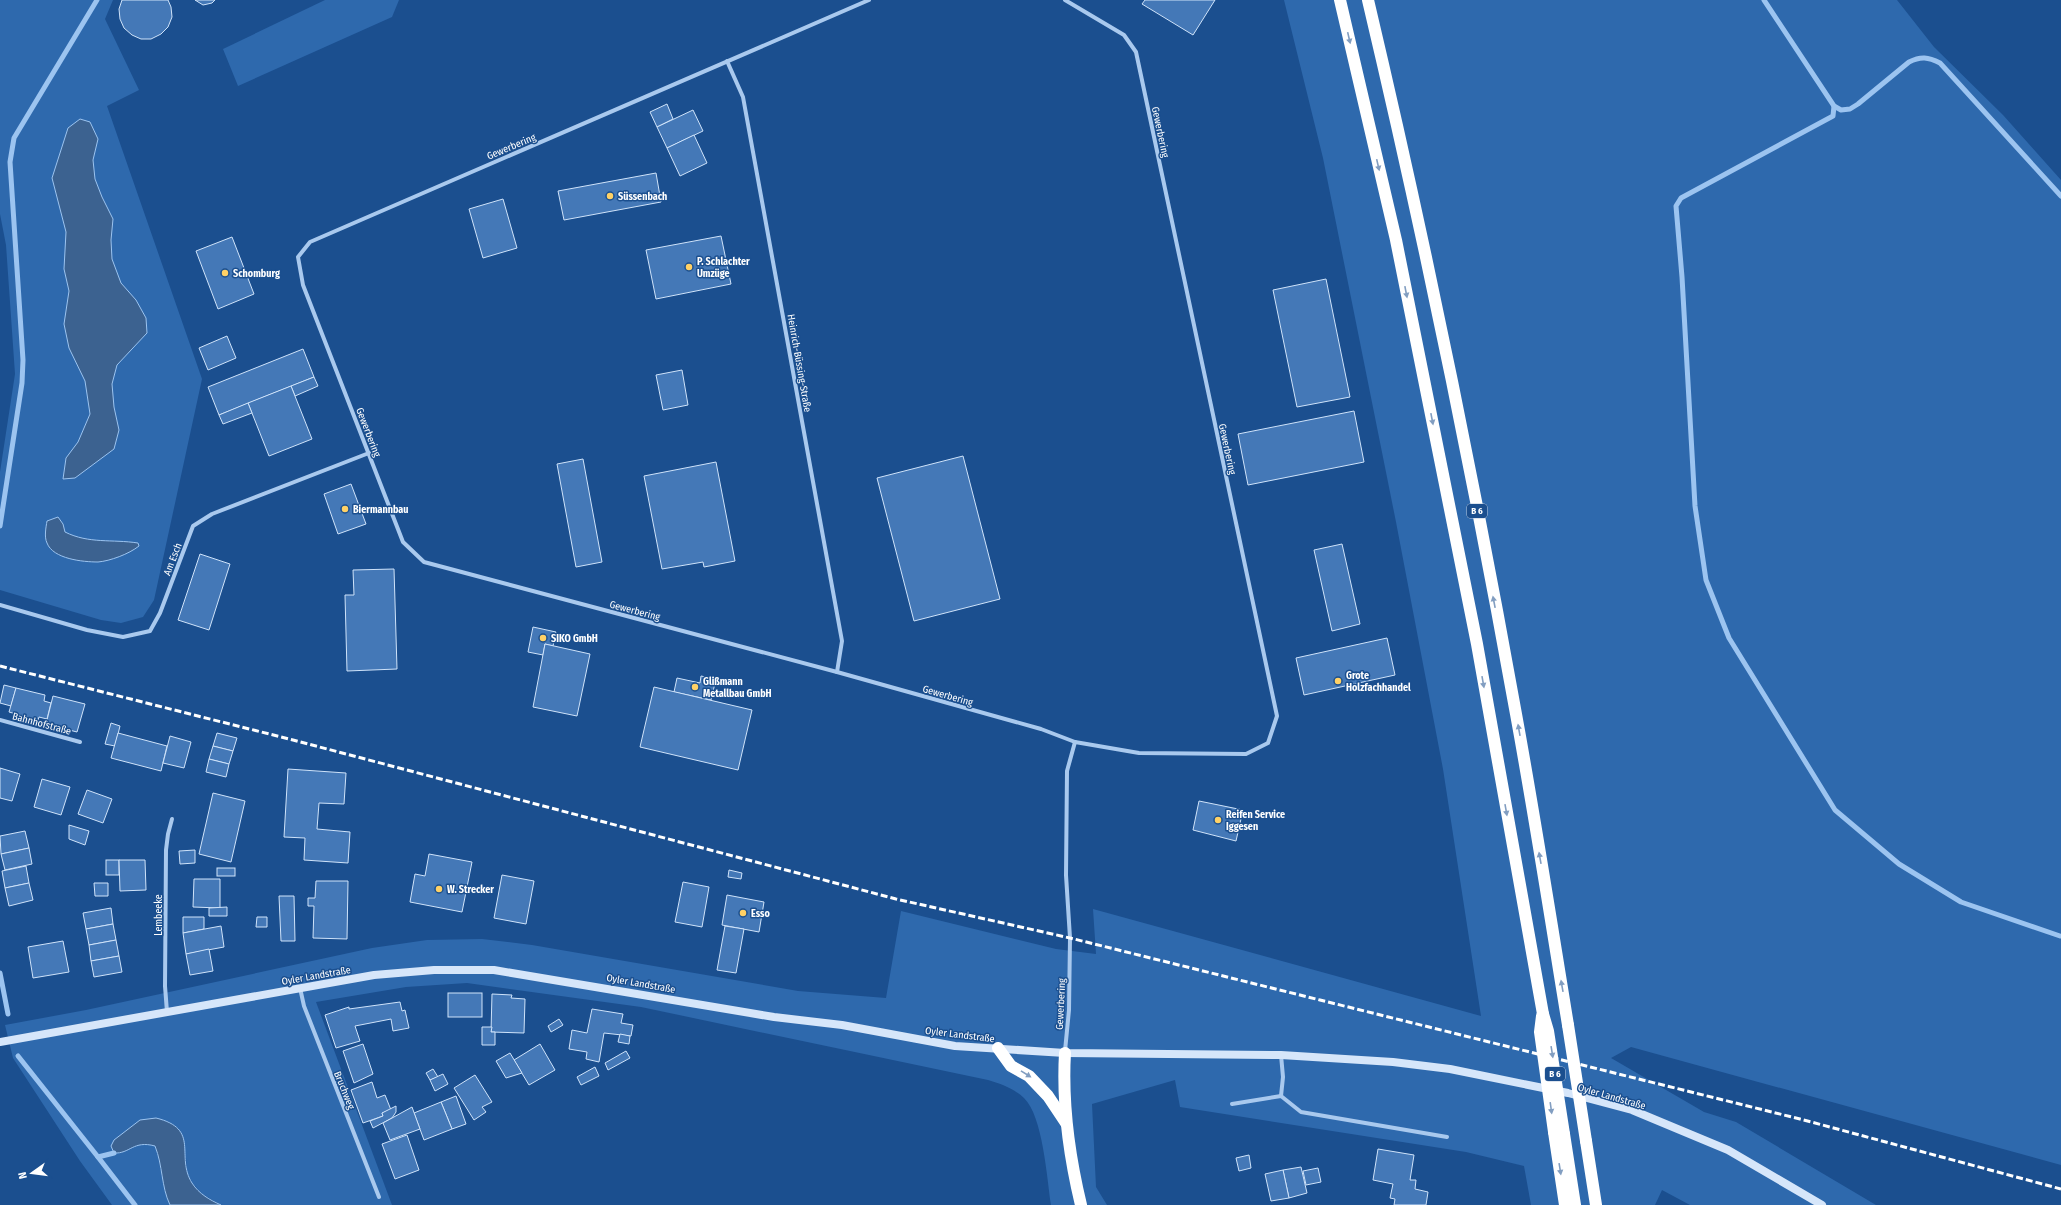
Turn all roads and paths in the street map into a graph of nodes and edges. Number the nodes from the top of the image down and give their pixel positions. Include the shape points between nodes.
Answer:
1 (870, 0) edge
2 (1065, 0) edge
3 (1340, 0) edge
4 (1368, 0) edge
5 (727, 60) junction
6 (369, 453) junction
7 (0, 605) edge
8 (837, 672) junction
9 (0, 720) edge
10 (80, 742) dead end
11 (1075, 742) junction
12 (172, 819) dead end
13 (300, 988) junction
14 (167, 1012) junction
15 (0, 1042) edge
16 (998, 1048) junction
17 (1065, 1053) junction
18 (1281, 1055) junction
19 (1281, 1096) junction
20 (1232, 1104) dead end
21 (1067, 1124) junction
22 (1559, 1133) junction
23 (1447, 1137) dead end
24 (379, 1197) dead end
25 (1082, 1205) edge
26 (1565, 1205) edge
27 (1575, 1205) edge
28 (1596, 1205) edge
29 (1822, 1205) edge

1 - 5 street, Gewerbering
2 - 11 street, Gewerbering via 1124,35 1136,52 1276,716 1268,743 1246,754 1139,753
3 -> 22 highway, B 6, bridge via 1396,240 1474,628 1548,1031
28 -> 4 highway, B 6, bridge via 1516,714 1469,468
5 - 6 street, Gewerbering via 310,242 298,257 303,284
5 - 8 street, Heinrich-Büssing-Straße via 743,97 842,641
6 - 7 street, Am Esch via 212,514 193,526 160,613 150,631 123,637 88,630
6 - 8 street, Gewerbering via 403,542 424,562
8 - 11 street, Gewerbering via 1041,729
9 - 10 street, Bahnhofstraße
11 - 17 street, Gewerbering via 1068,771 1066,875 1070,938 1069,1010
12 - 14 street, Lembeeke via 166,850
13 - 14 main road, Oyler Landstraße
13 - 16 main road, Oyler Landstraße via 374,975 434,970 494,970 774,1017 842,1025 955,1046
13 - 24 street, Bruchweg via 304,1006
14 - 15 main road, Oyler Landstraße
16 - 17 main road, Oyler Landstraße
16 -> 21 highway via 1011,1066 1030,1076 1048,1096
17 - 18 main road, Oyler Landstraße
17 - 21 highway via 1063,1087
18 - 19 street
18 - 29 main road, Oyler Landstraße via 1393,1062 1450,1069 1568,1093 1632,1110 1728,1150
19 - 20 street
19 - 23 street via 1301,1112
21 - 25 highway via 1071,1162
22 -> 26 highway
22 - 27 highway, B 6

